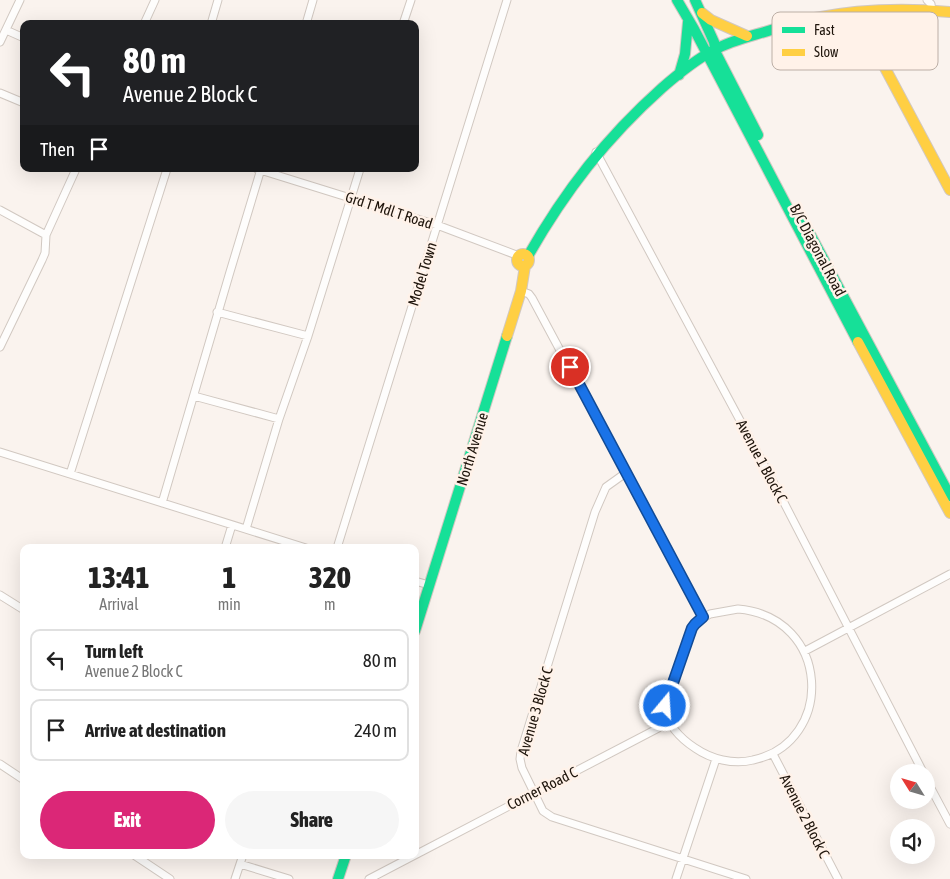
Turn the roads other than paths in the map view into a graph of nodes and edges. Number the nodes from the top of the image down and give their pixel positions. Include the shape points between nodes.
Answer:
1 (20, 0) edge
2 (155, 0) edge
3 (218, 0) edge
4 (313, 0) edge
5 (411, 0) edge
6 (508, 0) edge
7 (677, 0) edge
8 (695, 0) edge
9 (927, 0) edge
10 (932, 11) junction
11 (860, 12) edge
12 (950, 12) edge
13 (702, 13) junction
14 (146, 20) edge
15 (212, 20) edge
16 (307, 20) edge
17 (405, 20) edge
18 (688, 22) junction
19 (772, 29) edge
20 (6, 30) junction
21 (20, 36) edge
22 (747, 36) junction
23 (0, 42) edge
24 (711, 51) junction
25 (886, 70) edge
26 (678, 74) junction
27 (0, 93) edge
28 (20, 101) edge
29 (596, 152) junction
30 (75, 172) edge
31 (165, 172) edge
32 (258, 172) edge
33 (269, 172) edge
34 (359, 172) edge
35 (950, 190) edge
36 (352, 198) junction
37 (0, 210) edge
38 (437, 225) junction
39 (46, 234) junction
40 (524, 259) junction
41 (521, 291) junction
42 (217, 312) junction
43 (308, 336) junction
44 (0, 348) edge
45 (194, 396) junction
46 (279, 419) junction
47 (0, 452) edge
48 (627, 472) junction
49 (70, 474) junction
50 (950, 496) edge
51 (162, 503) junction
52 (950, 513) edge
53 (232, 525) junction
54 (246, 529) junction
55 (226, 544) edge
56 (293, 544) edge
57 (338, 544) edge
58 (950, 574) edge
59 (419, 582) edge
60 (429, 586) junction
61 (0, 595) edge
62 (20, 608) edge
63 (703, 617) junction
64 (419, 618) edge
65 (848, 629) junction
66 (805, 651) junction
67 (670, 722) junction
68 (773, 754) junction
69 (716, 759) junction
70 (0, 764) edge
71 (919, 764) edge
72 (20, 777) edge
73 (533, 792) junction
74 (935, 795) edge
75 (950, 824) edge
76 (419, 853) edge
77 (682, 858) junction
78 (140, 859) edge
79 (242, 859) edge
80 (345, 859) edge
81 (407, 859) edge
82 (240, 864) junction
83 (170, 879) edge
84 (235, 879) edge
85 (289, 879) edge
86 (338, 879) edge
87 (369, 879) edge
88 (676, 879) edge
89 (746, 879) edge
90 (838, 879) edge

1 - 20 street
2 - 14 street
3 - 15 street
4 - 16 street
5 - 17 street
6 - 38 street, Model Town
7 - 18 street
8 - 13 street, B/C Diagonal Road
9 - 10 street
10 - 11 street
10 - 12 street
13 - 22 street
13 - 24 street, B/C Diagonal Road via 714,42
18 - 24 street
18 - 26 street via 685,54
19 - 22 street
20 - 21 street
20 - 23 street
22 - 24 street
24 - 26 street
24 - 50 street, B/C Diagonal Road
24 - 52 street, B/C Diagonal Road
25 - 35 street
26 - 29 street
27 - 28 street
29 - 40 street via 564,194
29 - 65 street, Avenue 1 Block C via 779,493
30 - 39 street
31 - 49 street
32 - 42 street
33 - 36 street, Grd T Mdl T Road
34 - 36 street
36 - 38 street, Grd T Mdl T Road
36 - 43 street
37 - 39 street
38 - 40 street, Grd T Mdl T Road
38 - 57 street, Model Town
39 - 44 street via 45,253
40 - 41 street, North Avenue
41 - 48 street via 532,298
41 - 60 street, North Avenue
42 - 43 street
42 - 45 street
43 - 46 street
45 - 46 street
45 - 51 street
46 - 54 street
47 - 49 street
48 - 63 street
48 - 73 street, Avenue 3 Block C via 606,488 599,498 521,750 522,768
49 - 51 street
51 - 53 street
53 - 54 street
53 - 55 street
54 - 56 street
58 - 65 street
59 - 60 street
60 - 64 street, North Avenue
61 - 62 street
63 - 66 street via 729,610 759,613 786,628
63 - 67 street via 692,628 666,702 665,710
65 - 66 street
65 - 71 street, Avenue 1 Block C
66 - 68 street via 811,672 804,720 792,739
67 - 69 street via 688,744
67 - 73 street, Corner Road C
68 - 69 street via 748,762
68 - 90 street, Avenue 2 Block C
69 - 77 street
70 - 72 street
73 - 76 street, Corner Road C
73 - 77 street, Avenue 3 Block C via 544,811 552,817
74 - 75 street
77 - 88 street
77 - 89 street, Avenue 3 Block C
78 - 83 street
79 - 82 street
80 - 86 street
81 - 87 street, Corner Road C
82 - 84 street
82 - 85 street

